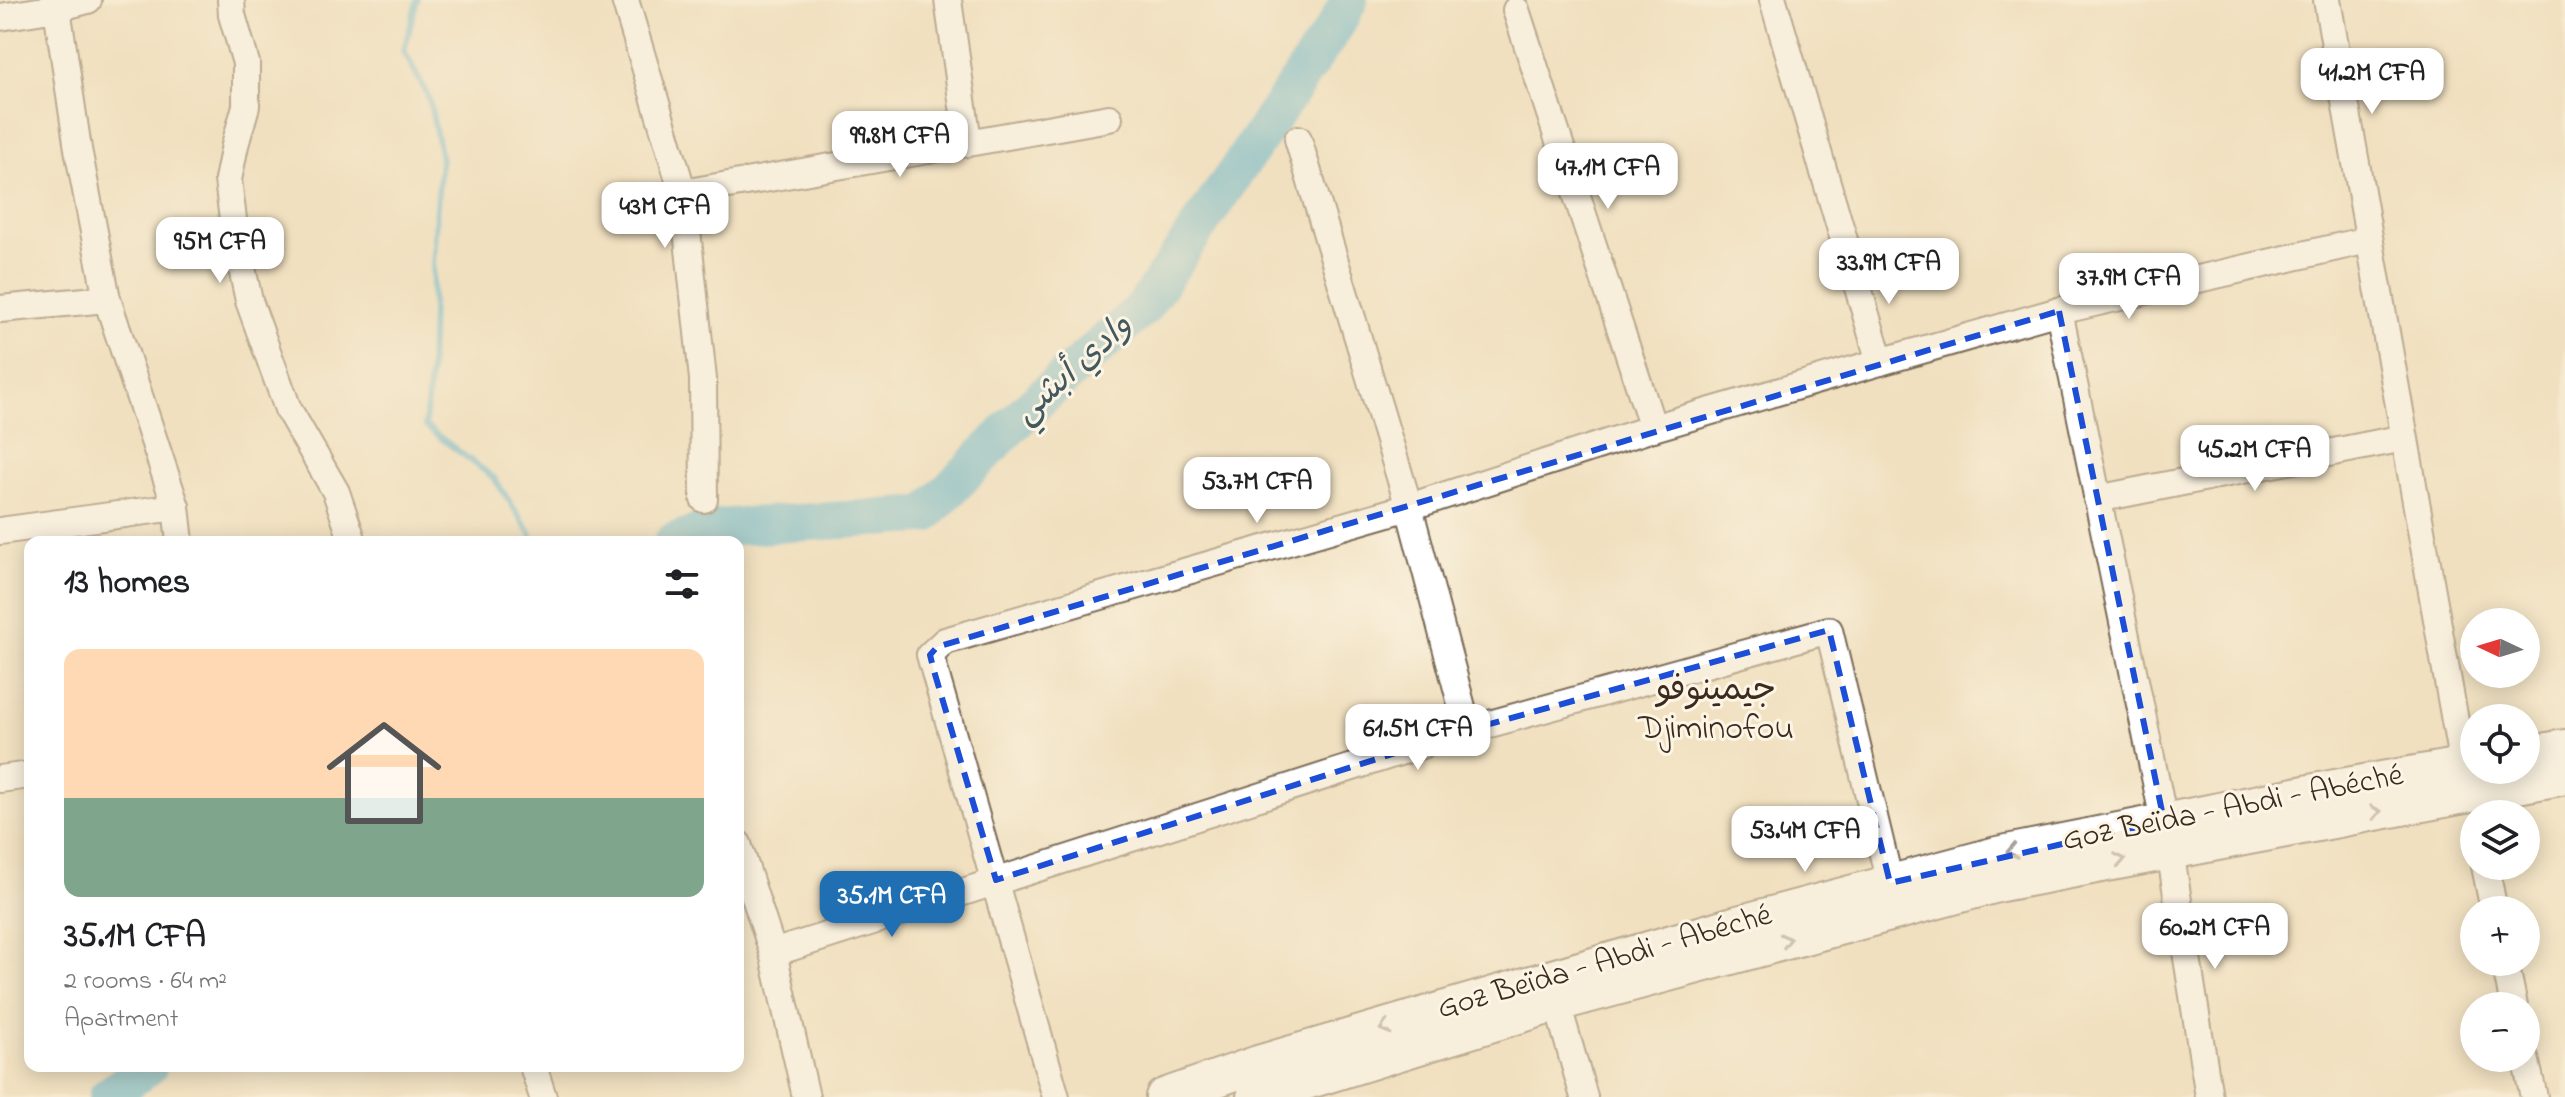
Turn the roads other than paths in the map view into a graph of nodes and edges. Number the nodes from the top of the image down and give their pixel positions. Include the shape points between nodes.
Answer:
1 (88, 0) edge
2 (231, 0) edge
3 (625, 0) edge
4 (948, 0) edge
5 (1773, 0) edge
6 (2327, 0) edge
7 (57, 8) junction
8 (1516, 10) dead end
9 (0, 17) edge
10 (1109, 118) dead end
11 (1298, 139) dead end
12 (968, 142) junction
13 (683, 193) junction
14 (2368, 240) junction
15 (107, 299) junction
16 (0, 309) edge
17 (2059, 311) junction
18 (1880, 362) junction
19 (1653, 428) junction
20 (2404, 438) junction
21 (704, 499) dead end
22 (2097, 499) junction
23 (176, 507) junction
24 (1409, 507) junction
25 (0, 531) edge
26 (179, 536) edge
27 (351, 536) edge
28 (1468, 730) junction
29 (2565, 748) edge
30 (2540, 762) edge
31 (2540, 771) edge
32 (24, 776) edge
33 (2565, 776) edge
34 (0, 779) edge
35 (2470, 785) edge
36 (2167, 835) junction
37 (744, 863) edge
38 (996, 880) junction
39 (1890, 883) junction
40 (1738, 938) junction
41 (773, 953) junction
42 (1557, 1003) junction
43 (1332, 1071) edge
44 (535, 1072) edge
45 (2528, 1072) edge
46 (543, 1097) edge
47 (806, 1097) edge
48 (1056, 1097) edge
49 (1164, 1097) edge
50 (1255, 1097) edge
51 (1584, 1097) edge
52 (2209, 1097) edge
53 (2534, 1097) edge

1 - 7 street
2 - 27 street via 246,63 246,106 228,180 249,301 288,409 336,492
3 - 13 street
4 - 12 street
5 - 18 street
6 - 14 street
7 - 9 street
7 - 15 street
8 - 19 street
10 - 12 street
11 - 24 street
12 - 13 street
13 - 21 street via 703,379
14 - 17 street
14 - 20 street
15 - 16 street
15 - 23 street
17 - 18 street
17 - 22 street
18 - 19 street
19 - 24 street
20 - 22 street
20 - 35 street
22 - 36 street
23 - 25 street
23 - 26 street
24 - 28 street
24 - 38 street via 937,647 930,655 934,671
28 - 38 street
28 - 39 street via 1829,630
29 - 30 main road
31 - 33 main road
32 - 34 street
35 - 36 main road
36 -> 39 main road, Goz Beïda - Abdi - Abéché via 1997,855
40 -> 36 main road via 2001,883
36 - 52 street
37 - 41 street
38 - 41 street
38 - 48 street
39 - 40 main road, Goz Beïda - Abdi - Abéché
40 - 42 main road via 1685,969
40 -> 43 main road, Goz Beïda - Abdi - Abéché
41 - 47 street
42 - 43 main road
42 - 51 street
43 - 49 main road, Goz Beïda - Abdi - Abéché via 1258,1064
43 - 50 main road
44 - 46 street
45 - 53 street

